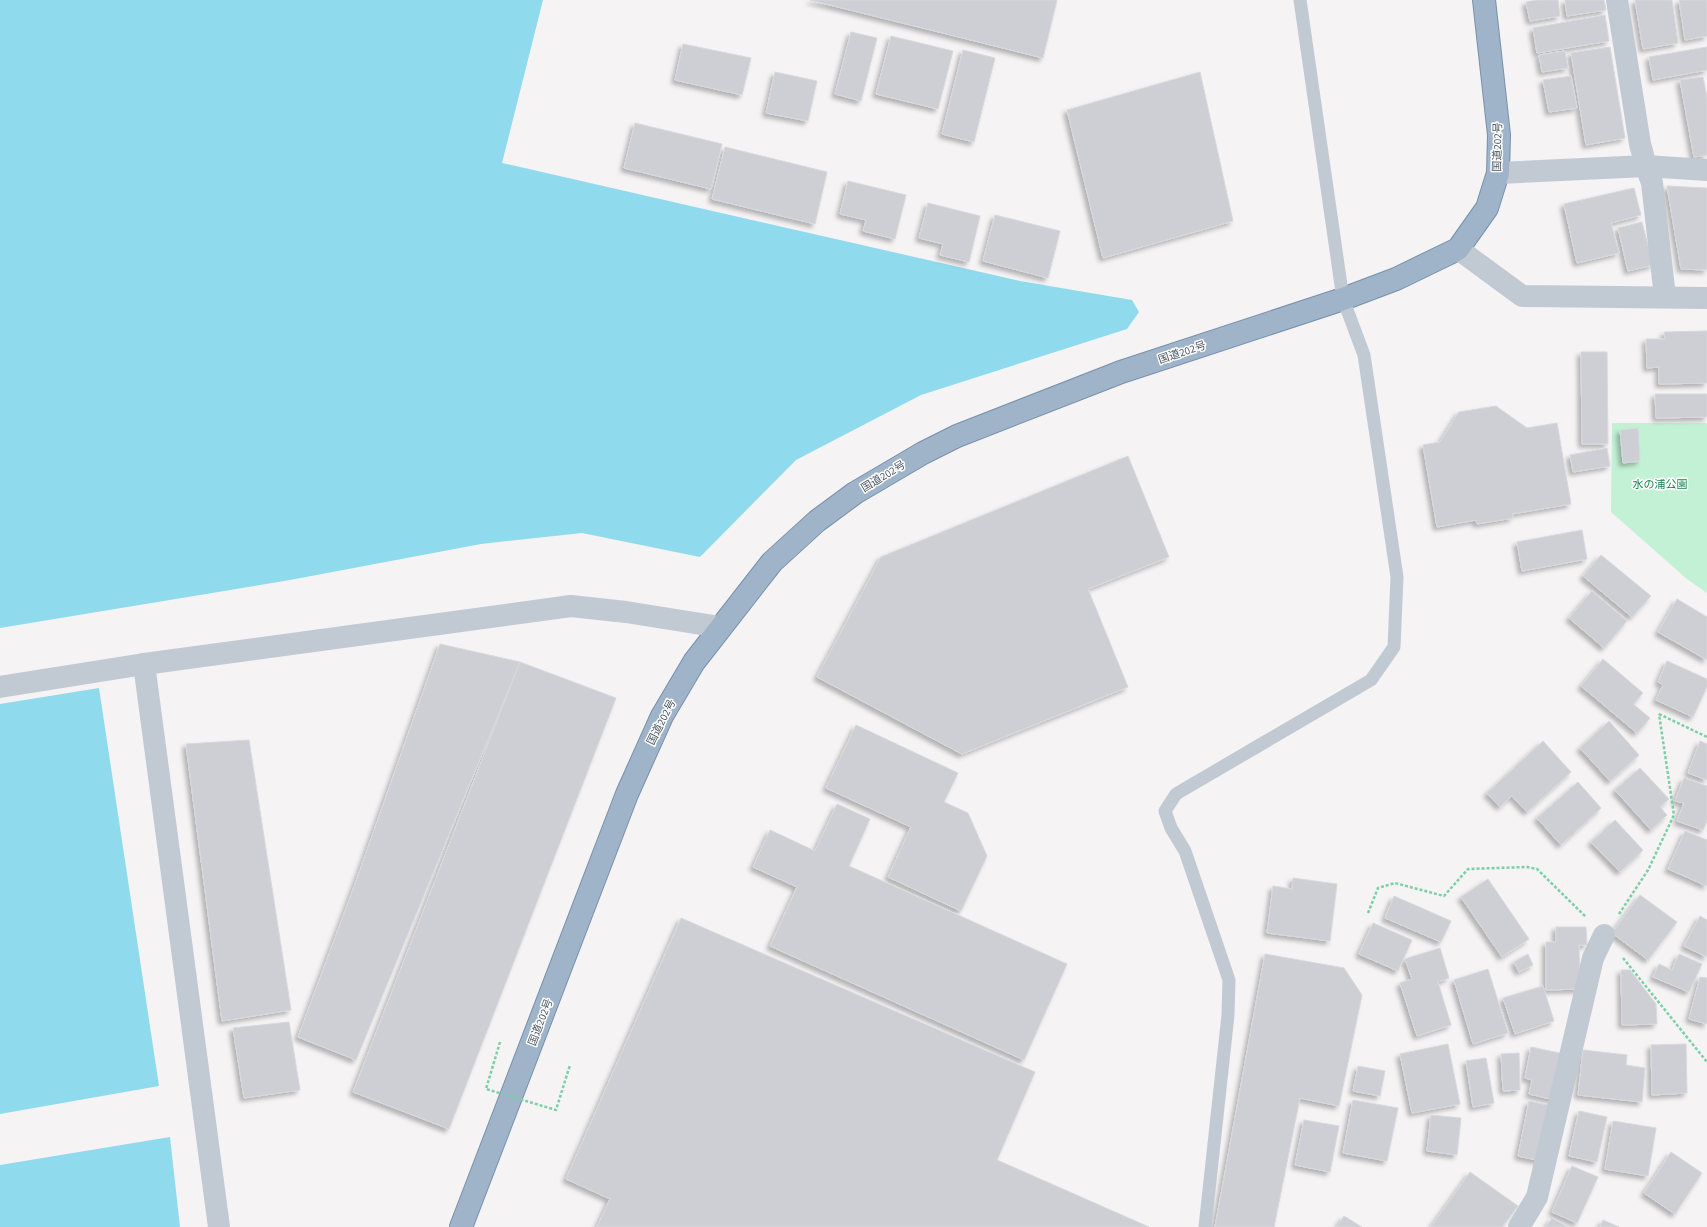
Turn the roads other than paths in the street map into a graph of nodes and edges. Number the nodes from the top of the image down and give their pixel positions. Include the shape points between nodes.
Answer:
1 (1300, 0) edge
2 (1484, 0) edge
3 (1488, 0) edge
4 (1617, 0) edge
5 (1646, 166) junction
6 (1707, 170) edge
7 (1498, 172) junction
8 (1458, 249) junction
9 (1665, 297) junction
10 (1707, 298) edge
11 (1343, 299) junction
12 (720, 628) junction
13 (144, 664) junction
14 (0, 687) edge
15 (1604, 935) road end
16 (219, 1227) edge
17 (461, 1227) edge
18 (1205, 1227) edge
19 (1519, 1227) edge

1 - 11 lane
2 - 3 street
2 - 7 highway, 国道202号 via 1499,135
4 - 5 street via 1640,144
5 - 6 street
5 - 7 street
5 - 9 street via 1652,183
7 - 8 highway, 国道202号 via 1486,208
8 - 9 street via 1522,296
8 - 11 highway, 国道202号 via 1396,279
9 - 10 street
11 - 12 highway, 国道202号 via 1121,372 957,436 922,453 855,493 817,521 772,562
11 - 18 lane via 1364,355 1397,578 1394,647 1371,680 1176,794 1165,811 1171,828 1185,851 1229,980 1228,1015
12 - 13 street via 626,612 571,606
12 - 17 highway, 国道202号 via 694,662 662,716 627,794
13 - 14 street
13 - 16 street
15 - 19 street via 1593,958 1537,1197

